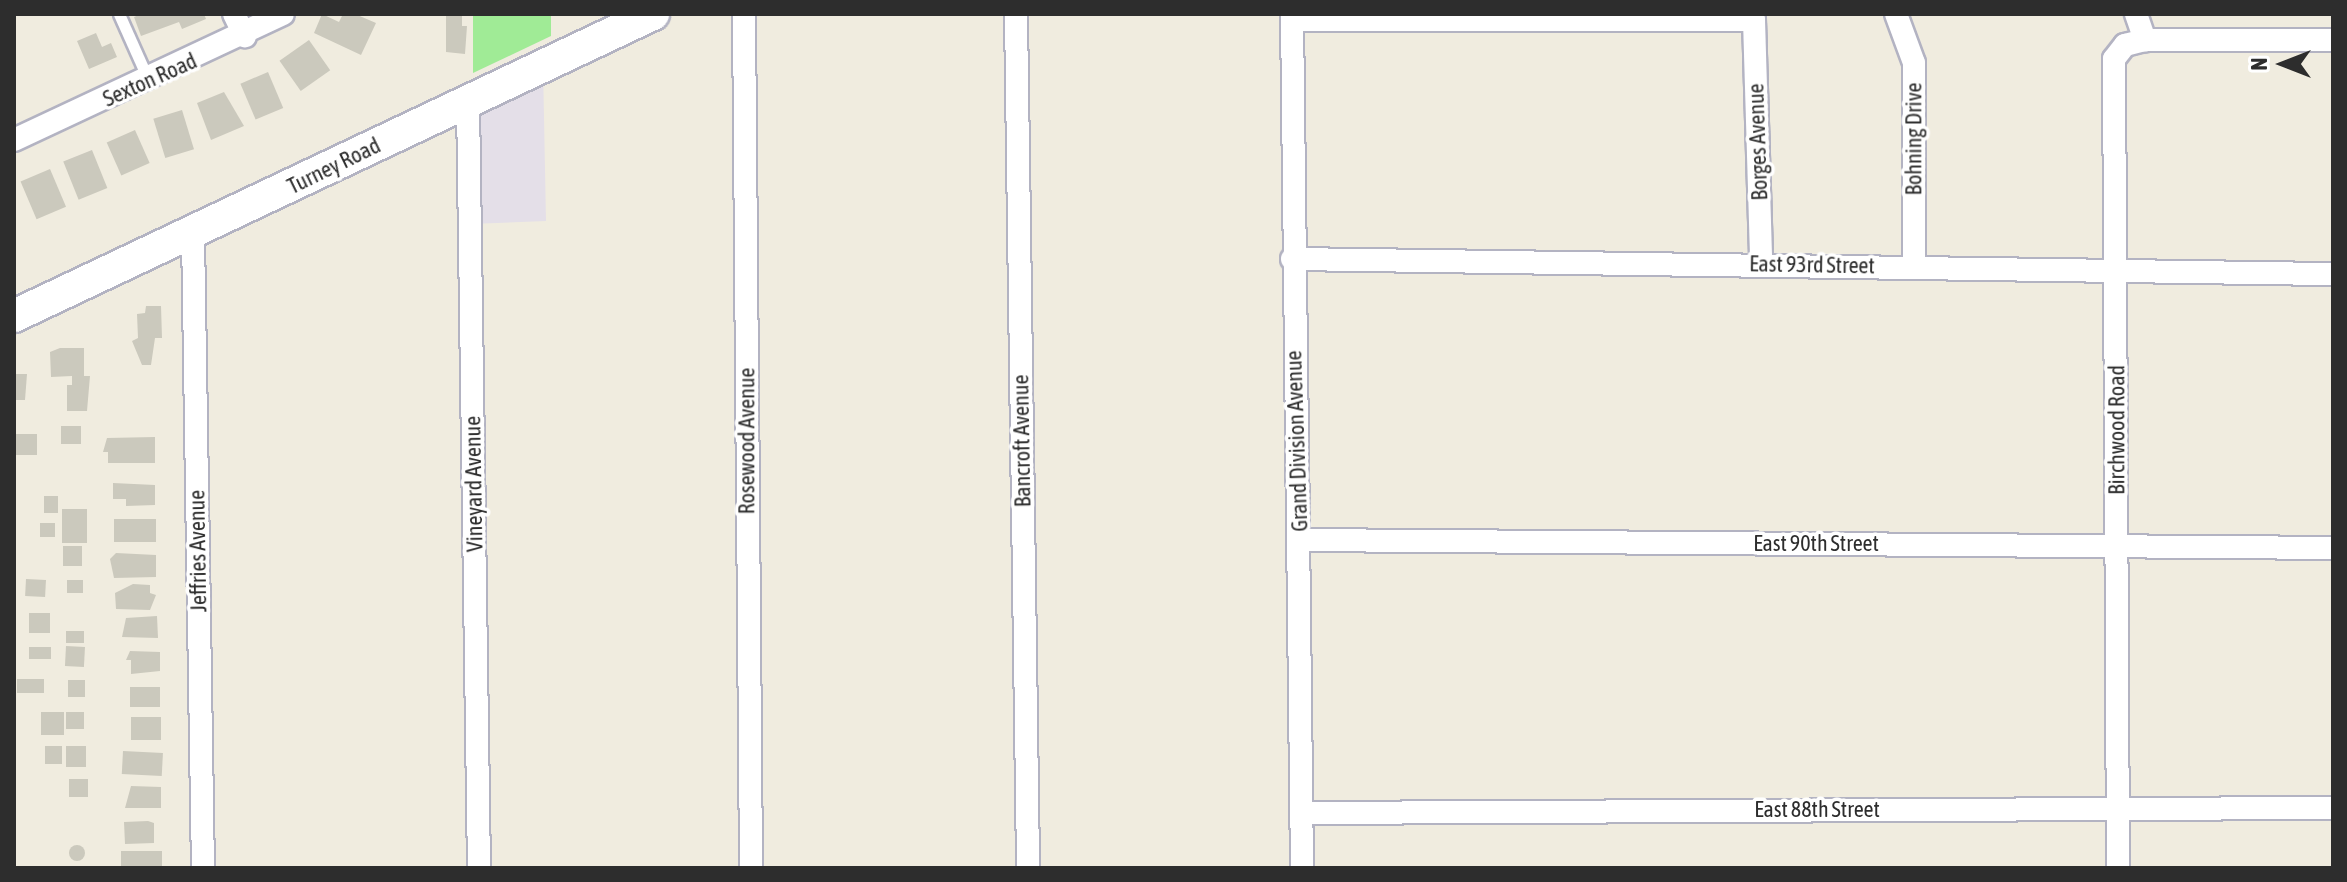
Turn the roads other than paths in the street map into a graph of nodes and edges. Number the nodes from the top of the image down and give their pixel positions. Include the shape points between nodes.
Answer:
1 (119, 14) edge
2 (234, 14) edge
3 (283, 14) edge
4 (653, 14) edge
5 (744, 14) edge
6 (1016, 14) edge
7 (1896, 14) edge
8 (2136, 14) edge
9 (1292, 17) edge
10 (1531, 17) edge
11 (245, 37) junction
12 (2145, 40) junction
13 (2333, 40) edge
14 (149, 81) junction
15 (468, 101) junction
16 (14, 140) edge
17 (193, 234) junction
18 (1292, 259) junction
19 (1761, 263) junction
20 (1914, 267) junction
21 (2117, 271) junction
22 (2333, 274) edge
23 (14, 316) edge
24 (1300, 540) junction
25 (2117, 546) junction
26 (2333, 548) edge
27 (2333, 808) edge
28 (2118, 809) junction
29 (1301, 813) junction
30 (203, 868) edge
31 (479, 868) edge
32 (751, 868) edge
33 (1028, 868) edge
34 (1302, 868) edge
35 (2118, 868) edge

1 - 14 lane
2 - 11 street
3 - 11 street, Sexton Road
4 - 15 main road, Turney Road via 603,31
5 - 32 street, Rosewood Avenue
6 - 33 street, Bancroft Avenue
7 - 20 street, Bohning Drive via 1914,63
8 - 12 street
9 - 10 street
9 - 18 street, Grand Division Avenue
10 - 19 street, Borges Avenue via 1754,20
11 - 14 street, Sexton Road
12 - 13 street
12 - 21 street, Birchwood Road via 2125,45 2114,59
14 - 16 street, Sexton Road
15 - 17 main road, Turney Road
15 - 31 street, Vineyard Avenue
17 - 23 main road, Turney Road
17 - 30 street, Jeffries Avenue
18 - 19 street, East 93rd Street
18 - 24 street, Grand Division Avenue
19 - 20 street, East 93rd Street
20 - 21 street, East 93rd Street
21 - 22 street, East 93rd Street
21 - 25 street, Birchwood Road
24 - 25 street, East 90th Street
24 - 29 street, Grand Division Avenue
25 - 26 street, East 90th Street
25 - 28 street, Birchwood Road
27 - 28 street, East 88th Street
28 - 29 street, East 88th Street
28 - 35 street, Birchwood Road
29 - 34 street, Grand Division Avenue

